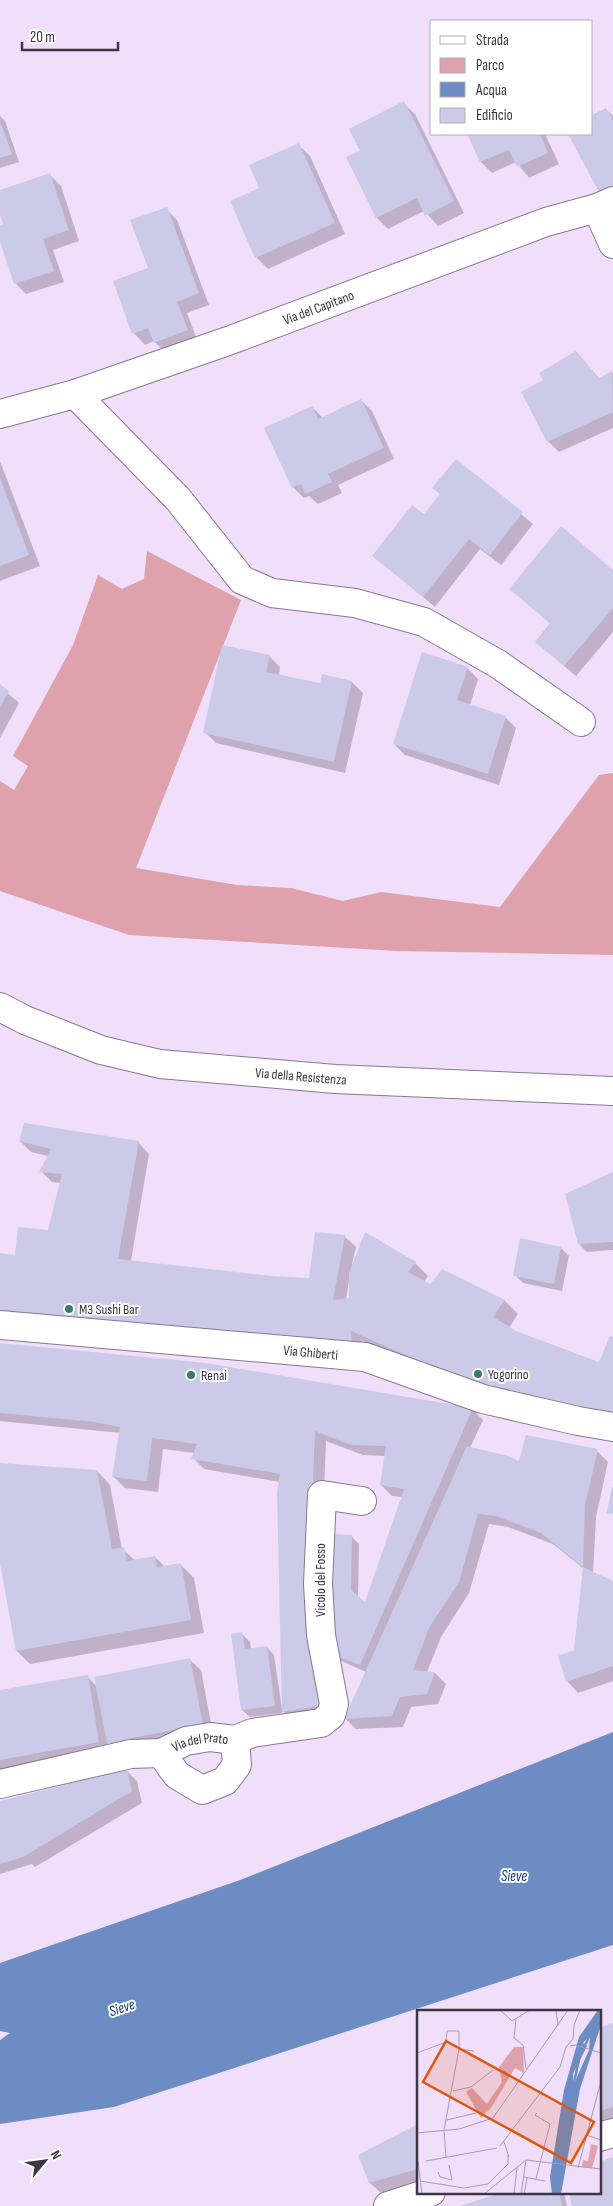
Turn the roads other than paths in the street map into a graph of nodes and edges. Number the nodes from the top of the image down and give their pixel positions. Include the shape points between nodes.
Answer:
1 (605, 204) edge
2 (613, 244) edge
3 (75, 394) junction
4 (0, 414) edge
5 (581, 722) dead end
6 (0, 1007) edge
7 (613, 1091) edge
8 (0, 1325) edge
9 (613, 1427) edge
10 (362, 1501) dead end
11 (235, 1740) junction
12 (161, 1753) junction
13 (0, 1784) edge
14 (613, 2133) edge
15 (600, 2137) edge

1 - 2 street, Via del Capitano
1 - 3 street, Via del Capitano via 546,222 228,341
3 - 4 street, Via del Capitano
3 - 5 street via 178,499 242,580 272,593 355,603 424,622 498,664
6 - 7 street, Via della Resistenza via 101,1050 160,1064 335,1079
8 - 9 street, Via Ghiberti via 365,1357 483,1399
10 - 11 street, Vicolo del Fosso via 322,1495 318,1584 321,1635 334,1704 331,1716 321,1723 252,1733
11 - 12 street, Via del Prato via 210,1737
11 - 12 street, Via del Prato via 237,1765 225,1781 202,1790 177,1775
12 - 13 street, Via del Prato via 131,1754
14 - 15 street

